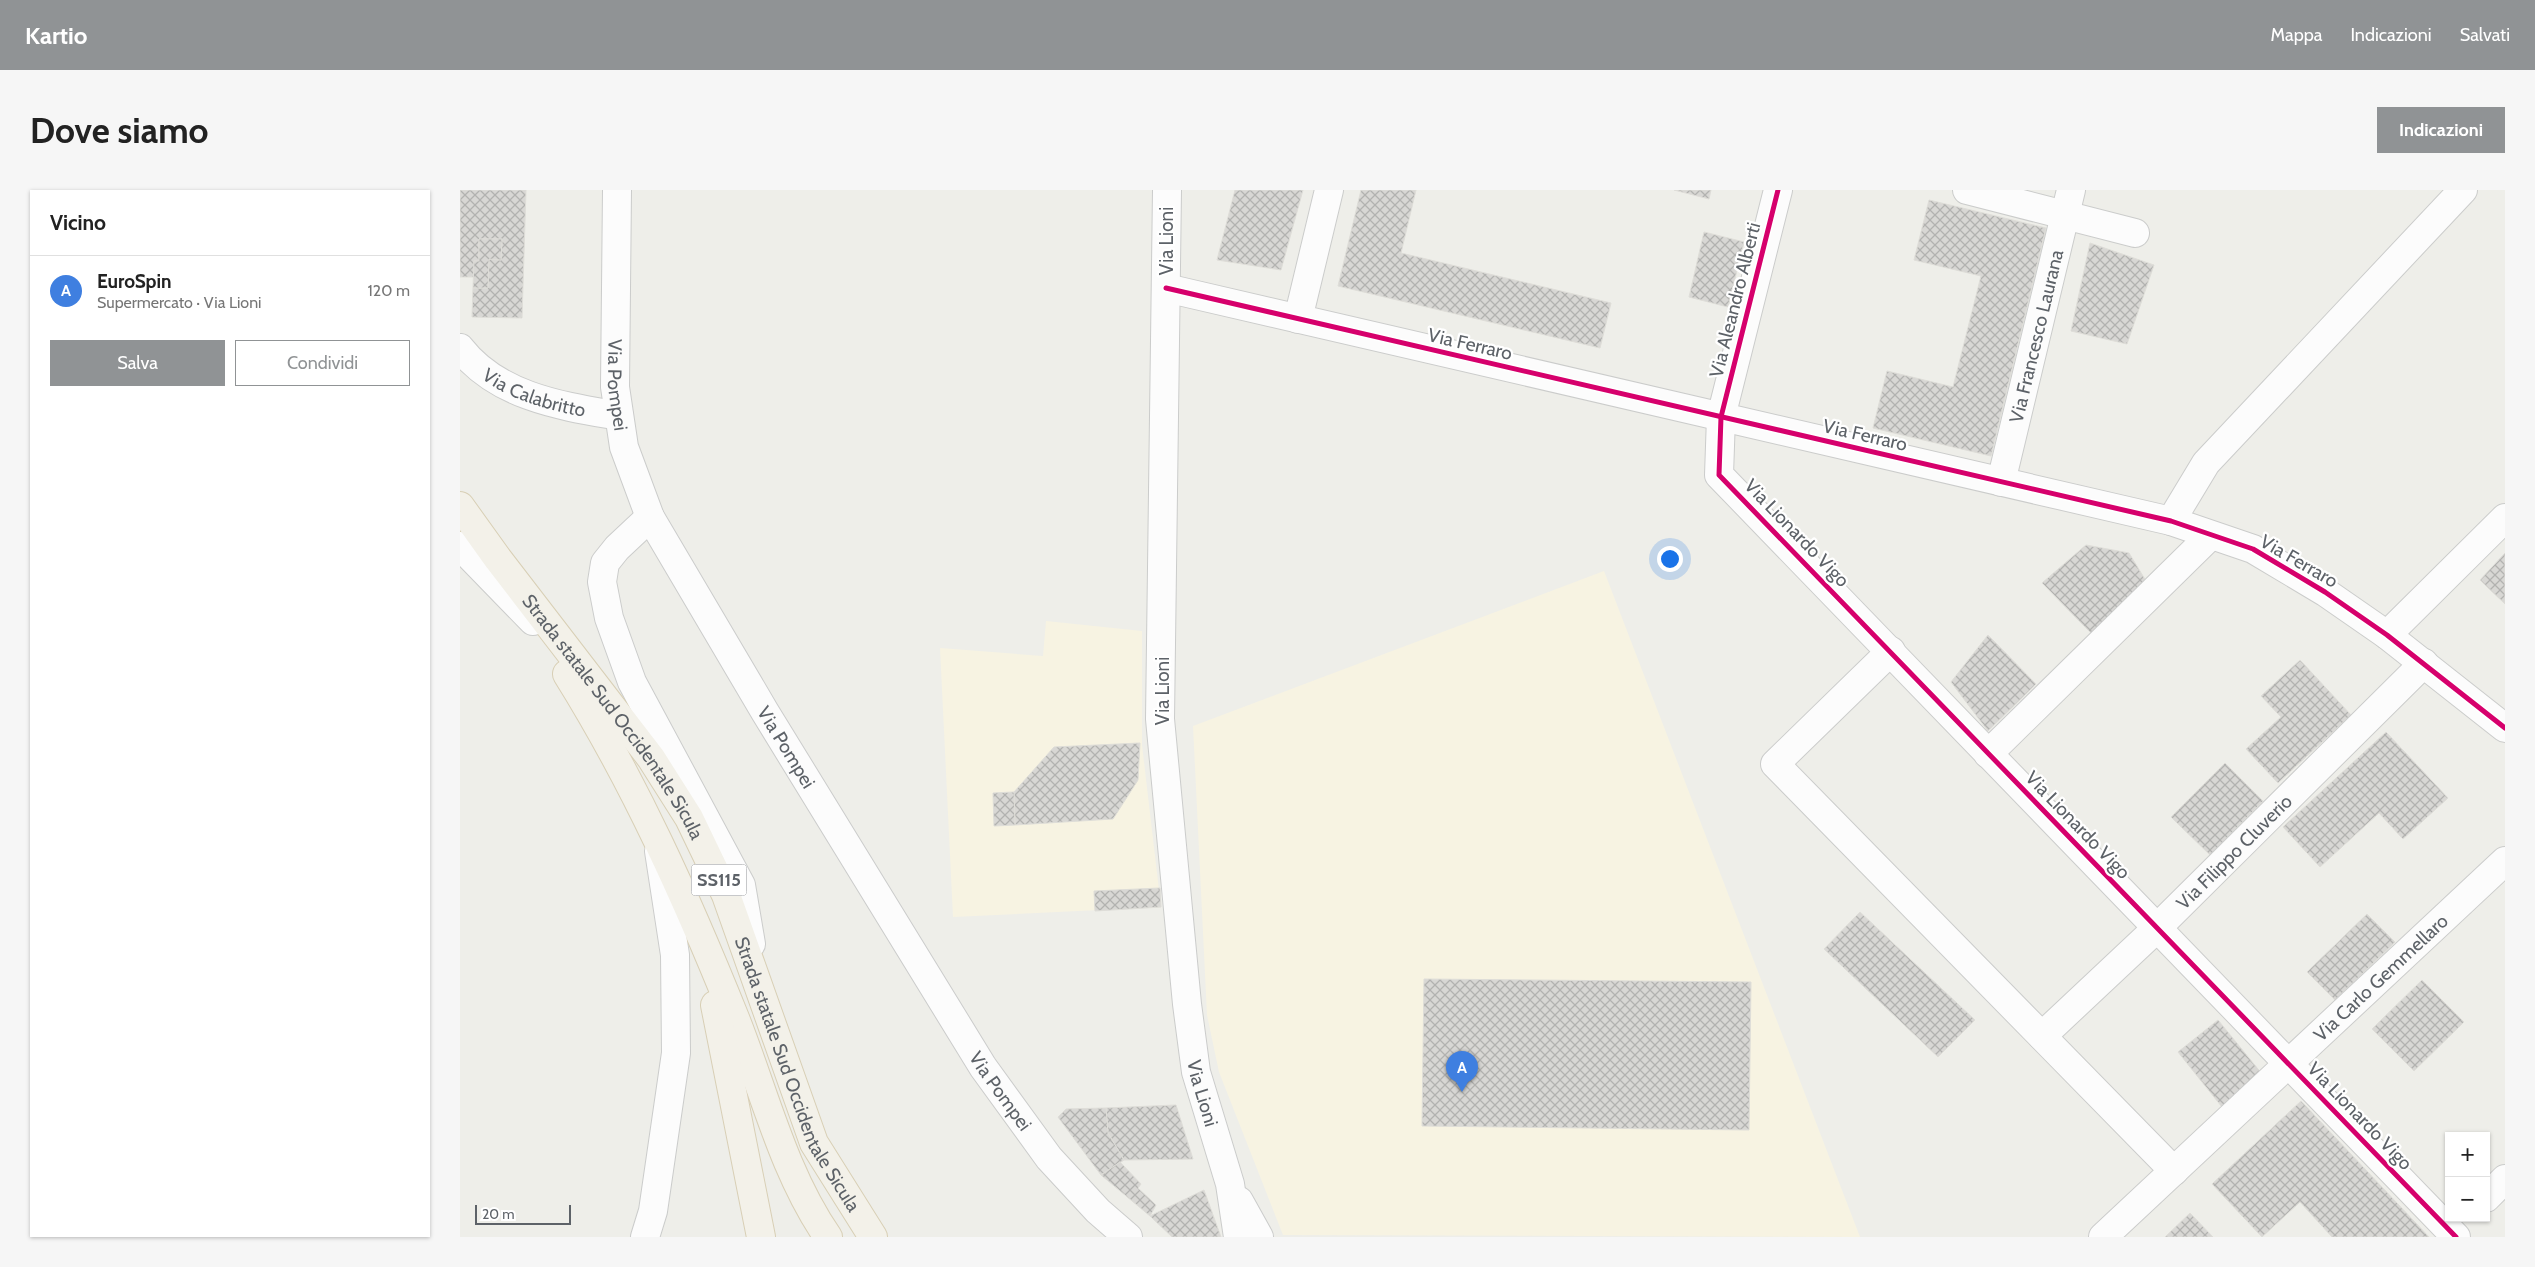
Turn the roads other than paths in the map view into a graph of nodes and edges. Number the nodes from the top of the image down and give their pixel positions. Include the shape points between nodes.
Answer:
1 (617, 190) edge
2 (1167, 190) edge
3 (1329, 190) edge
4 (1778, 190) edge
5 (1967, 190) edge
6 (2463, 190) edge
7 (2068, 202) edge
8 (2136, 233) dead end
9 (1166, 288) junction
10 (1298, 319) junction
11 (460, 348) edge
12 (619, 416) junction
13 (1721, 417) junction
14 (2001, 482) junction
15 (460, 506) edge
16 (650, 517) junction
17 (2505, 518) edge
18 (2171, 521) junction
19 (2210, 536) junction
20 (460, 546) edge
21 (498, 559) junction
22 (533, 621) junction
23 (2387, 635) junction
24 (1891, 651) junction
25 (2424, 663) junction
26 (2505, 728) edge
27 (1988, 754) junction
28 (656, 835) junction
29 (2505, 861) edge
30 (697, 926) junction
31 (2156, 929) junction
32 (759, 990) junction
33 (2042, 1036) junction
34 (2289, 1065) junction
35 (2174, 1172) junction
36 (2505, 1179) edge
37 (1230, 1184) junction
38 (2490, 1194) edge
39 (2458, 1229) edge
40 (645, 1237) edge
41 (760, 1237) edge
42 (828, 1237) edge
43 (872, 1237) edge
44 (1128, 1237) edge
45 (1238, 1237) edge
46 (1259, 1237) edge
47 (2103, 1237) edge

1 - 12 street, Via Pompei via 615,387
2 - 9 street, Via Lioni
3 - 10 street
4 - 13 street, Via Aleandro Alberti
5 - 7 street
6 - 18 street via 2206,463
7 - 8 street
7 - 14 street, Via Francesco Laurana
9 - 10 street, Via Ferraro
9 - 37 street, Via Lioni via 1160,719 1196,1072
10 - 13 street, Via Ferraro
11 - 12 street, Via Calabritto via 468,359 512,390 554,404
12 - 16 street, Via Pompei via 624,447
13 - 14 street, Via Ferraro
13 - 24 street, Via Lionardo Vigo via 1719,476
14 - 18 street, Via Ferraro
15 - 21 main road, Strada statale Sud Occidentale Sicula / SS115
16 - 32 street via 605,563 602,582 609,618 632,682 742,885
16 - 44 street, Via Pompei via 765,712 983,1067 1049,1158 1098,1211
17 - 23 street
18 - 19 street, Via Ferraro
19 - 23 street, Via Ferraro via 2253,549 2326,592
19 - 27 street
20 - 22 street
21 - 22 main road, Strada statale Sud Occidentale Sicula / SS115
21 - 32 main road, Strada statale Sud Occidentale Sicula / SS115 via 651,758 689,818 726,895
22 - 28 main road, Strada statale Sud Occidentale Sicula / SS115 via 595,719
23 - 25 street, Via Ferraro
24 - 27 street, Via Lionardo Vigo
24 - 33 street via 1775,764
25 - 26 street, Via Ferraro
25 - 31 street, Via Filippo Cluverio
27 - 31 street, Via Lionardo Vigo
28 - 30 main road, Strada statale Sud Occidentale Sicula / SS115
28 - 40 street via 676,955 676,1053 654,1211
29 - 34 street, Via Carlo Gemmellaro
30 - 41 main road via 728,1065
30 - 42 main road, Strada statale Sud Occidentale Sicula / SS115 via 793,1172
31 - 33 street, Via Filippo Cluverio
31 - 34 street, Via Lionardo Vigo
32 - 43 main road, Strada statale Sud Occidentale Sicula / SS115 via 814,1143
33 - 35 street
34 - 35 street, Via Carlo Gemmellaro
34 - 39 street, Via Lionardo Vigo
35 - 47 street, Via Carlo Gemmellaro
36 - 38 street
37 - 45 street
37 - 46 street

